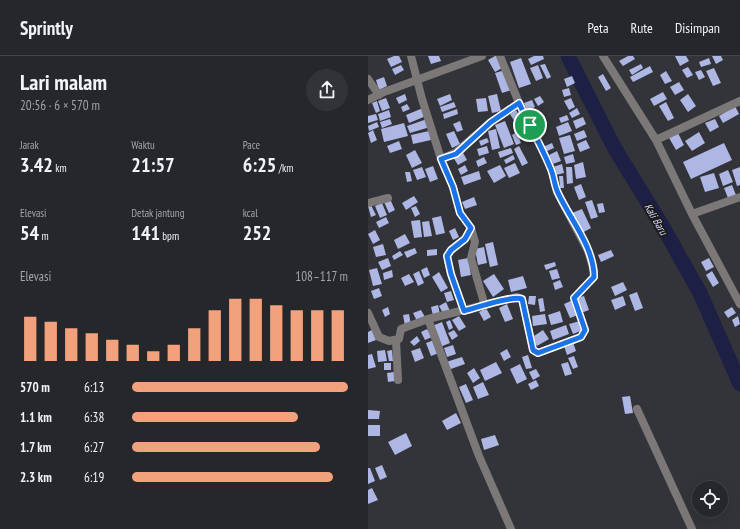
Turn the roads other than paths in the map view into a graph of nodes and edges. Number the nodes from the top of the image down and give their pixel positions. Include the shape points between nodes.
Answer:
1 (411, 56) edge
2 (482, 56) edge
3 (500, 56) edge
4 (603, 56) edge
5 (368, 79) edge
6 (417, 80) junction
7 (379, 95) junction
8 (368, 100) edge
9 (740, 101) edge
10 (519, 103) junction
11 (656, 140) junction
12 (441, 159) junction
13 (740, 197) edge
14 (388, 198) dead end
15 (368, 203) edge
16 (692, 214) junction
17 (471, 228) junction
18 (740, 304) edge
19 (485, 306) junction
20 (464, 311) junction
21 (368, 313) edge
22 (428, 320) junction
23 (396, 340) junction
24 (398, 380) dead end
25 (637, 409) dead end
26 (511, 529) edge
27 (692, 529) edge

1 - 6 street
2 - 6 street
3 - 10 street
4 - 11 street
5 - 7 street
6 - 7 street
6 - 12 street
7 - 8 street
9 - 11 street
10 - 12 street via 491,122 456,154
10 - 19 street via 551,168 557,192 588,251 594,271 594,277 574,298 585,330 581,337 536,353 533,350 522,299 508,298
11 - 16 street
12 - 17 street via 453,187 460,213
13 - 16 street
14 - 15 street
16 - 18 street
17 - 19 street via 475,242 472,258
17 - 20 street via 465,239 447,256
19 - 20 street
20 - 22 street
21 - 23 street via 380,338
22 - 23 street via 400,330 399,338
22 - 26 street via 479,456
23 - 24 street
25 - 27 street

